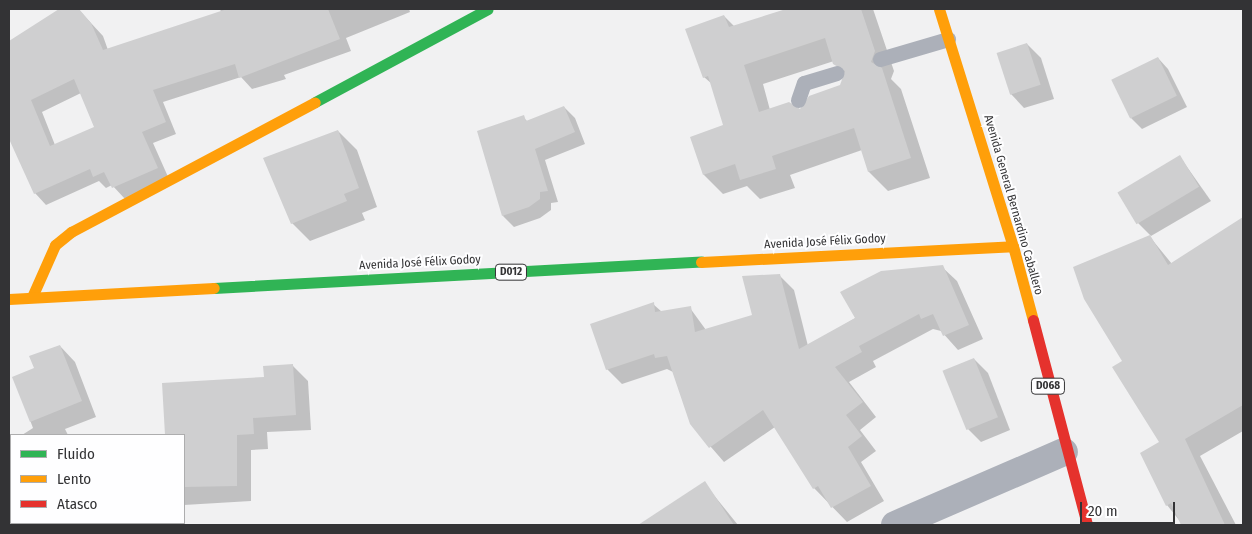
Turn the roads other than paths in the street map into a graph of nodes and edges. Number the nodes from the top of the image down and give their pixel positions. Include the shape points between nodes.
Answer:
1 (488, 9) edge
2 (939, 9) edge
3 (948, 39) junction
4 (880, 60) dead end
5 (836, 73) dead end
6 (798, 100) dead end
7 (1013, 246) junction
8 (32, 297) junction
9 (9, 299) edge
10 (1064, 452) junction
11 (895, 525) edge
12 (1087, 525) edge

1 - 8 main road via 71,232 55,244
2 - 3 main road, Avenida General Bernardino Caballero / D068
3 - 4 lane
3 - 7 main road, Avenida General Bernardino Caballero / D068
5 - 6 lane via 804,83
7 - 8 main road, Avenida José Félix Godoy / D012
7 - 10 main road, Avenida General Bernardino Caballero / D068
8 - 9 main road, Avenida José Félix Godoy / D012
10 - 11 street
10 - 12 main road, Avenida General Bernardino Caballero / D068

